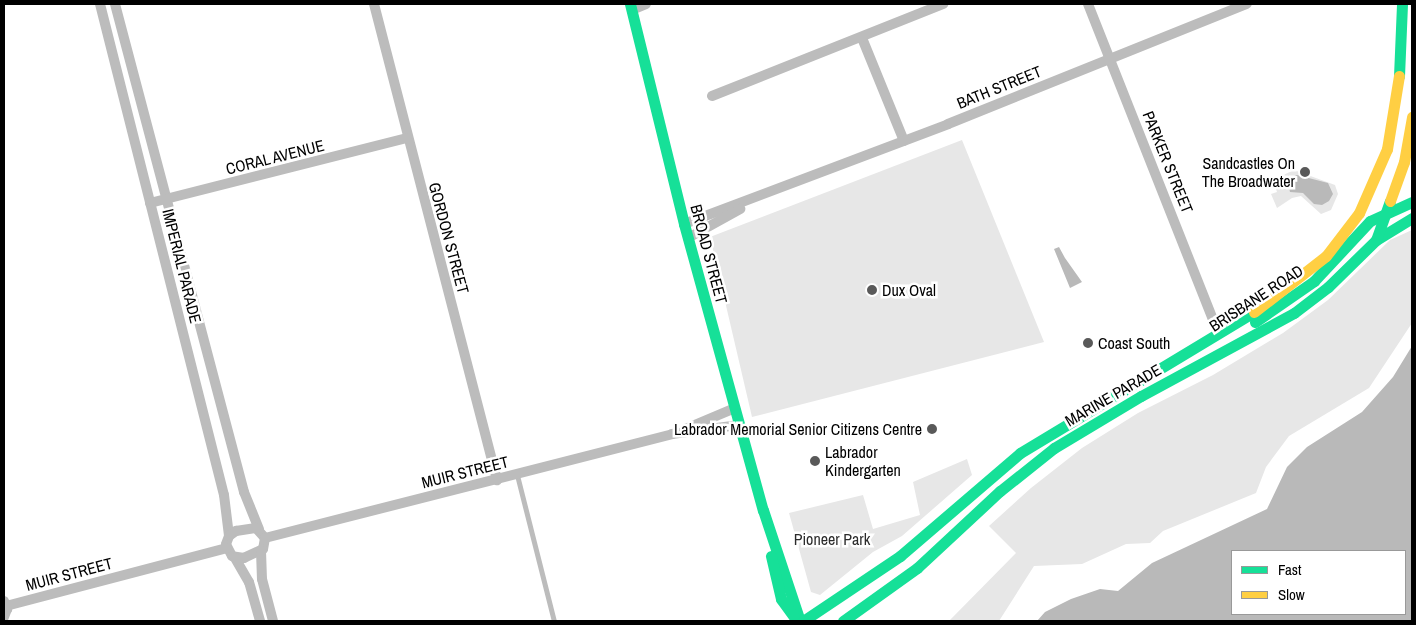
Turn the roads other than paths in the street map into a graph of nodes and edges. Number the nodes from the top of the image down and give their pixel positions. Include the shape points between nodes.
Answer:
1 (100, 4) edge
2 (115, 4) edge
3 (374, 4) edge
4 (646, 4) edge
5 (943, 4) edge
6 (1088, 4) edge
7 (1247, 4) edge
8 (1402, 4) edge
9 (631, 7) edge
10 (862, 38) junction
11 (1110, 58) junction
12 (712, 96) dead end
13 (1412, 117) edge
14 (407, 138) junction
15 (904, 141) junction
16 (1404, 162) junction
17 (1412, 174) edge
18 (762, 196) junction
19 (166, 199) junction
20 (1412, 202) edge
21 (150, 203) junction
22 (1389, 210) junction
23 (1412, 218) edge
24 (684, 224) junction
25 (688, 238) junction
26 (1376, 240) junction
27 (194, 302) junction
28 (176, 306) junction
29 (1218, 332) junction
30 (1175, 359) junction
31 (735, 408) junction
32 (740, 425) junction
33 (672, 434) junction
34 (517, 475) junction
35 (498, 480) junction
36 (262, 534) junction
37 (229, 536) junction
38 (227, 548) junction
39 (261, 551) junction
40 (235, 558) junction
41 (5, 603) edge
42 (4, 618) edge
43 (260, 621) edge
44 (273, 621) edge
45 (554, 621) edge
46 (801, 621) edge
47 (843, 621) edge

1 - 21 street, IMPERIAL PARADE via 133,123
2 - 19 street, IMPERIAL PARADE
3 - 14 street, GORDON STREET
4 - 9 street
5 - 10 street
6 - 11 street, PARKER STREET
7 - 11 street, BATH STREET
8 - 29 main road, MARINE PARADE via 1398,87 1392,131 1373,188 1359,213 1309,273 1265,305
9 - 24 main road, BROAD STREET
10 - 12 street
10 - 15 street
11 - 15 street, BATH STREET
11 - 29 street, PARKER STREET
13 - 16 main road
14 - 19 street, CORAL AVENUE
14 - 35 street, GORDON STREET
15 - 18 street, BATH STREET
16 - 17 main road
16 - 22 main road
18 - 24 street, BATH STREET
18 - 25 street, BATH STREET
19 - 21 street, CORAL AVENUE
19 - 27 street, IMPERIAL PARADE
20 - 22 main road
21 - 28 street, IMPERIAL PARADE
22 - 26 main road
22 - 30 main road, BRISBANE ROAD via 1362,227 1327,269 1290,299 1207,349
23 - 26 main road, MARINE PARADE
24 - 25 main road, BROAD STREET
25 - 31 main road, BROAD STREET
26 - 47 main road, MARINE PARADE via 1328,287 1294,313 1141,396 1031,464 917,568
27 - 28 street
27 - 36 street, IMPERIAL PARADE via 244,492
28 - 37 street, IMPERIAL PARADE via 224,495
29 - 30 main road, MARINE PARADE
30 - 46 main road, MARINE PARADE via 1020,454 900,556
31 - 32 main road, BROAD STREET
31 - 33 street, MUIR STREET
32 - 33 street, MUIR STREET
32 - 46 main road, BROAD STREET via 763,510 781,600 787,612
33 - 34 street, MUIR STREET
34 - 35 street, MUIR STREET
34 - 45 lane
35 - 36 street, MUIR STREET
36 - 37 street via 244,529
36 - 39 street
37 - 38 street
38 - 40 street
38 - 41 street, MUIR STREET
39 - 40 street
39 - 44 street via 262,579
40 - 43 street via 249,582
41 - 42 street

